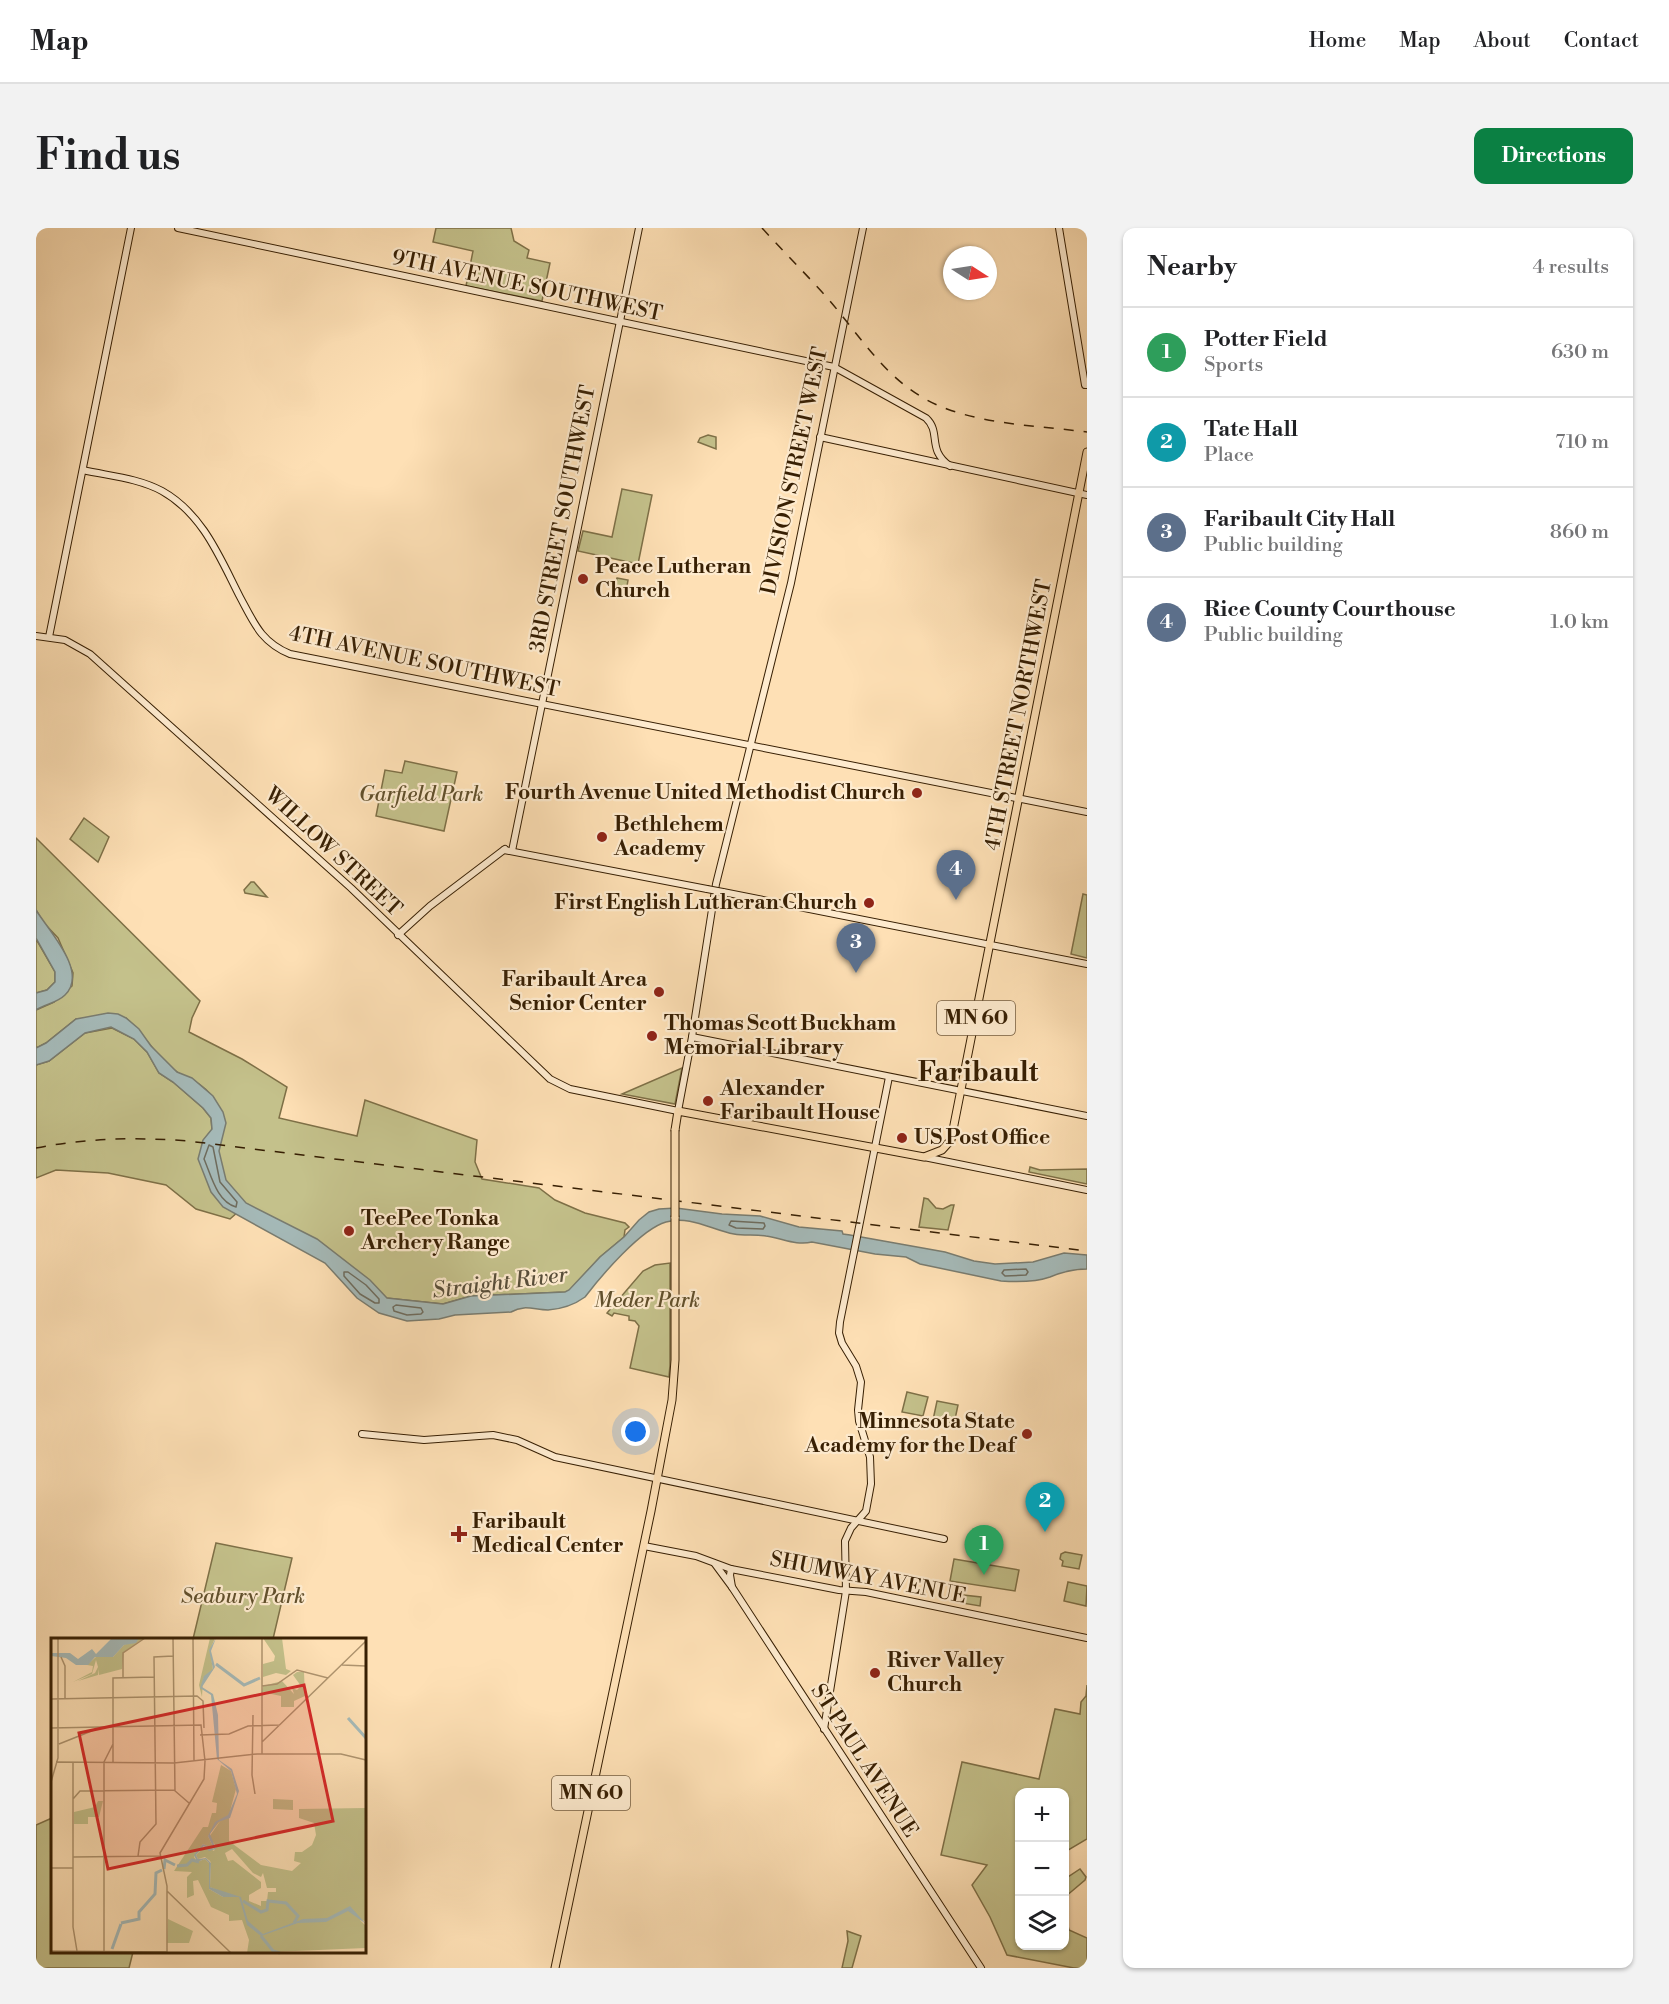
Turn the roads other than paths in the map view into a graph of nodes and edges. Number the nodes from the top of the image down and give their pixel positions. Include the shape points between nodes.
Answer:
1 (131, 228) edge
2 (178, 228) edge
3 (639, 228) edge
4 (863, 228) edge
5 (1059, 228) edge
6 (620, 322) junction
7 (834, 368) junction
8 (1086, 385) edge
9 (820, 437) junction
10 (935, 444) junction
11 (1087, 452) edge
12 (934, 462) junction
13 (950, 466) junction
14 (82, 470) junction
15 (1079, 493) junction
16 (1087, 495) edge
17 (36, 636) edge
18 (49, 637) junction
19 (542, 705) junction
20 (749, 744) junction
21 (1018, 799) junction
22 (1087, 812) edge
23 (514, 842) junction
24 (504, 849) junction
25 (512, 851) junction
26 (398, 934) junction
27 (990, 945) junction
28 (1087, 964) edge
29 (692, 1037) junction
30 (889, 1077) junction
31 (962, 1091) junction
32 (678, 1111) junction
33 (1087, 1116) edge
34 (874, 1148) junction
35 (942, 1150) junction
36 (924, 1157) junction
37 (956, 1165) junction
38 (1087, 1190) edge
39 (362, 1434) dead end
40 (658, 1478) junction
41 (857, 1522) junction
42 (944, 1539) dead end
43 (644, 1546) junction
44 (714, 1563) junction
45 (731, 1569) junction
46 (732, 1587) junction
47 (846, 1590) junction
48 (1087, 1638) edge
49 (824, 1729) junction
50 (555, 1968) edge
51 (981, 1968) edge

1 - 14 street
2 - 6 street, 9TH AVENUE SOUTHWEST
3 - 6 street, 3RD STREET SOUTHWEST
4 - 7 street, DIVISION STREET WEST
5 - 8 street
6 - 7 street, 9TH AVENUE SOUTHWEST
6 - 19 street, 3RD STREET SOUTHWEST
7 - 9 street, DIVISION STREET WEST
7 - 10 street, 9TH AVENUE SOUTHWEST via 926,418 933,425
9 - 12 street
9 - 20 street, DIVISION STREET WEST via 791,583
10 - 12 street
10 - 13 street via 938,456
11 - 15 main road, 4TH STREET NORTHWEST / MN 60
12 - 13 street
13 - 15 street
14 - 18 street
14 - 19 street, 4TH AVENUE SOUTHWEST via 150,486 193,515 256,628 280,650
15 - 16 street
15 - 21 main road, 4TH STREET NORTHWEST / MN 60
17 - 18 street, WILLOW STREET
18 - 26 street, WILLOW STREET via 72,643 90,654
19 - 20 street, 4TH AVENUE SOUTHWEST
19 - 23 street, 3RD STREET SOUTHWEST
20 - 21 street, 4TH AVENUE SOUTHWEST
20 - 29 street, DIVISION STREET WEST via 716,884
21 - 22 street, 4TH AVENUE SOUTHWEST
21 - 27 main road, 4TH STREET NORTHWEST / MN 60
23 - 24 street
23 - 25 street, 3RD STREET SOUTHWEST
24 - 25 street
24 - 26 street
25 - 27 street, bridge
26 - 32 street, WILLOW STREET via 550,1079 570,1089
27 - 28 street
27 - 31 main road, 4TH STREET NORTHWEST / MN 60
29 - 30 street
29 - 32 street, DIVISION STREET WEST
30 - 31 street
30 - 34 street
31 - 33 street
31 - 35 main road, MN 60 via 953,1134
32 - 34 main road
32 - 40 main road, MN 60, bridge via 673,1392
34 - 36 main road
34 - 41 street via 839,1333 859,1374 859,1420 870,1457 868,1504
35 - 36 main road
35 - 37 street
36 - 37 street
37 - 38 street
39 - 40 street via 423,1440 504,1436 555,1457
40 - 41 street
40 - 43 main road, MN 60
41 - 42 street
41 - 47 street via 844,1541
43 - 44 street, SHUMWAY AVENUE
43 - 50 main road, MN 60
44 - 45 street, SHUMWAY AVENUE
44 - 46 street
45 - 46 street, ST PAUL AVENUE
45 - 47 street, SHUMWAY AVENUE
46 - 49 street, ST PAUL AVENUE
47 - 48 street, SHUMWAY AVENUE
47 - 49 street
49 - 51 street, ST PAUL AVENUE

